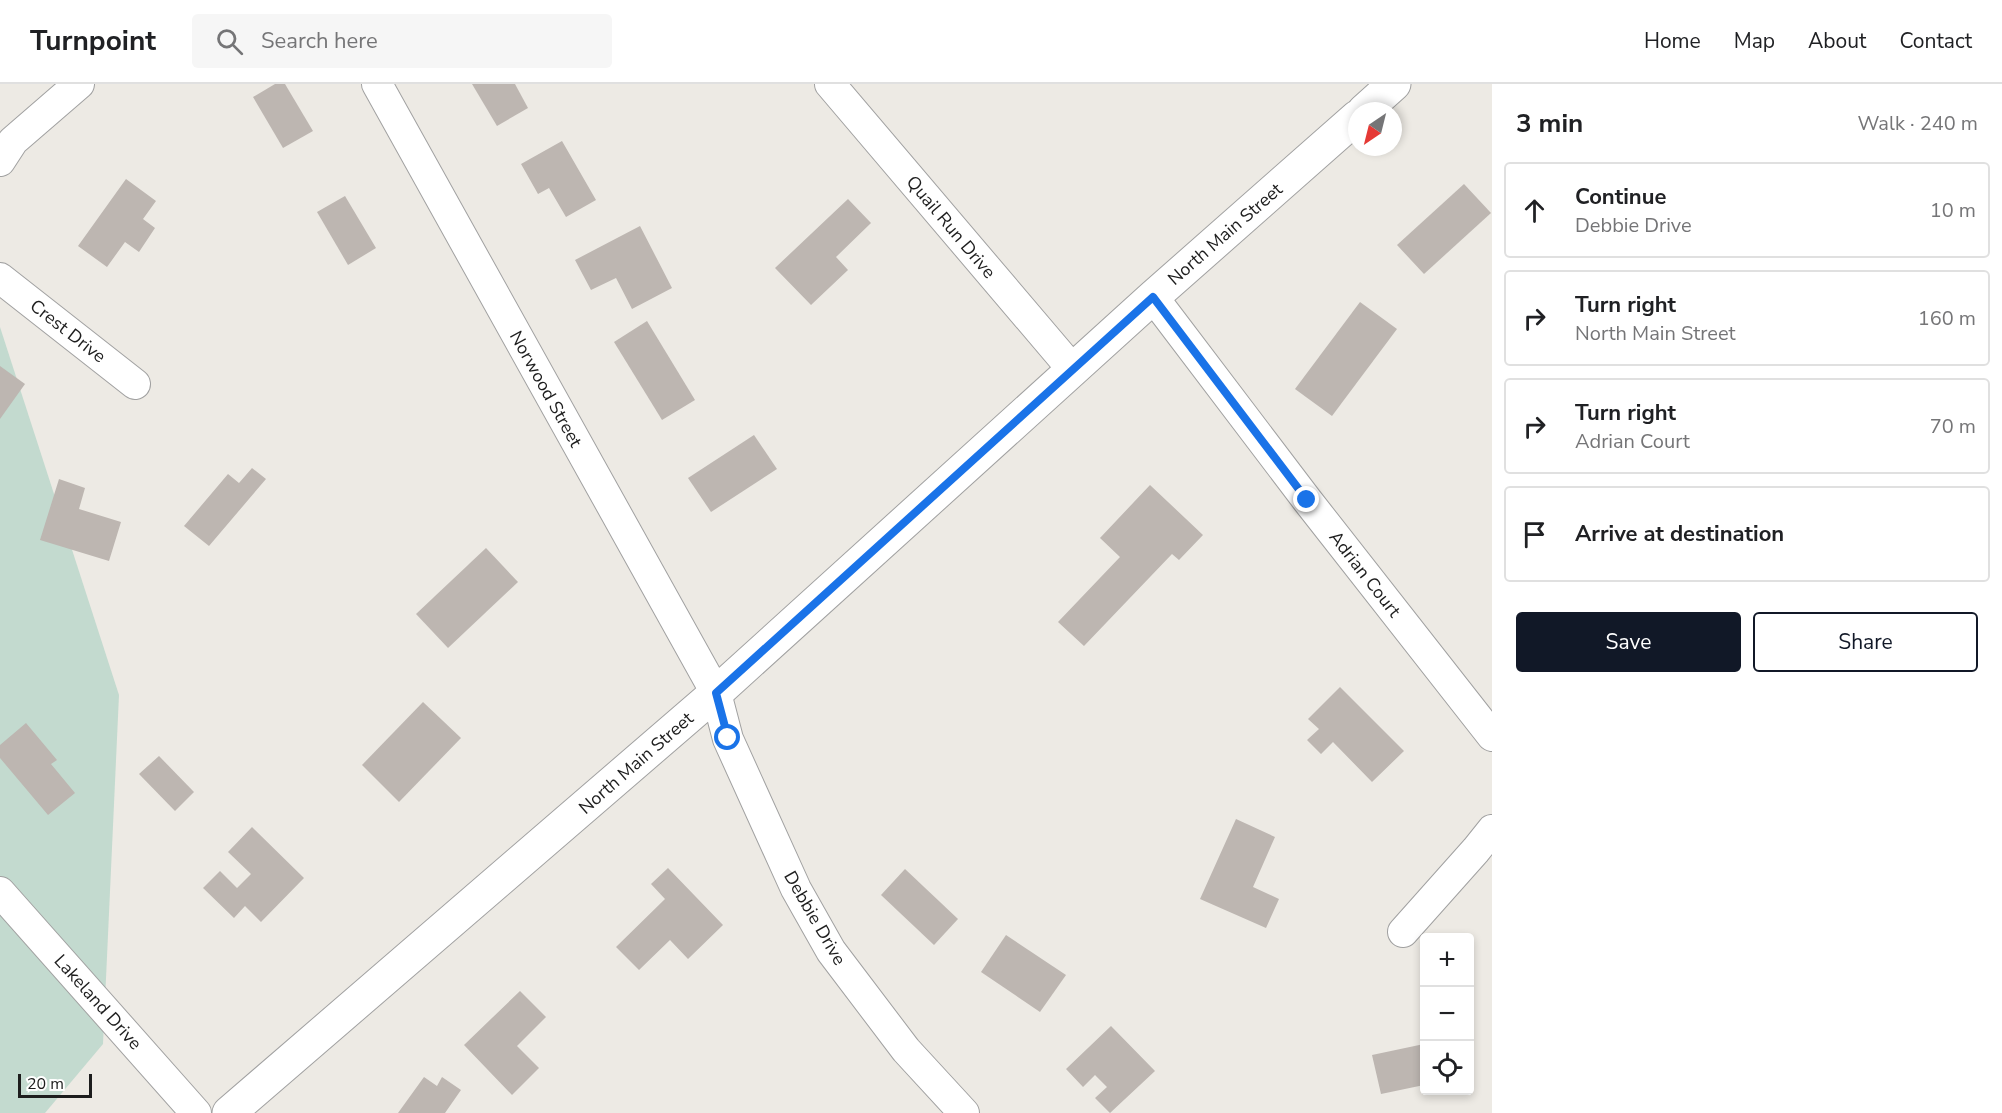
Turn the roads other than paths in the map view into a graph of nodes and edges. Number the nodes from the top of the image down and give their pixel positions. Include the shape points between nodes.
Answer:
1 (79, 84) edge
2 (377, 84) edge
3 (830, 84) edge
4 (1394, 84) edge
5 (1374, 102) edge
6 (1348, 125) edge
7 (0, 161) edge
8 (0, 278) edge
9 (1153, 297) junction
10 (1073, 370) junction
11 (135, 384) dead end
12 (716, 693) junction
13 (1492, 736) edge
14 (1492, 830) edge
15 (0, 892) edge
16 (1402, 932) dead end
17 (196, 1113) edge
18 (229, 1113) edge
19 (964, 1113) edge

1 - 7 street via 13,141
2 - 12 street, Norwood Street
3 - 10 street, Quail Run Drive
4 - 5 street
6 - 9 street, North Main Street
8 - 11 street, Crest Drive
9 - 10 street, North Main Street
9 - 13 street, Adrian Court
10 - 12 street, North Main Street
12 - 18 street, North Main Street
12 - 19 street, Debbie Drive via 728,738 796,890 831,951 906,1050
14 - 16 street
15 - 17 street, Lakeland Drive

